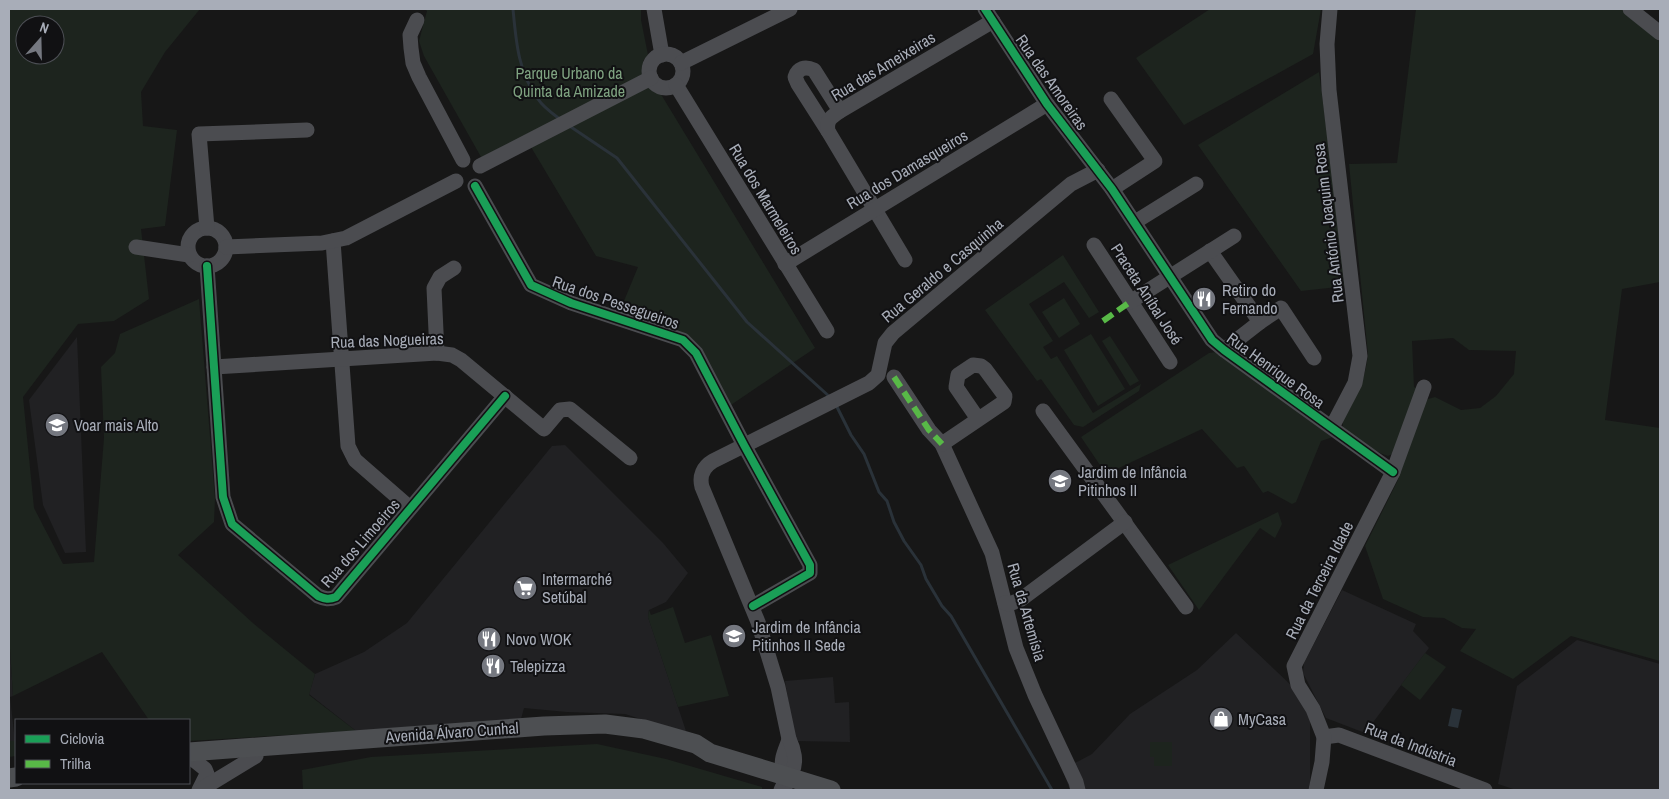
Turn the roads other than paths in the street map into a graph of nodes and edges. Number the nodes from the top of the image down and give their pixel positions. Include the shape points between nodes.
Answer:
1 (654, 9) edge
2 (1330, 9) edge
3 (1630, 9) edge
4 (785, 10) edge
5 (989, 15) edge
6 (417, 20) dead end
7 (1660, 32) edge
8 (662, 55) junction
9 (682, 63) junction
10 (651, 78) junction
11 (676, 85) junction
12 (1111, 99) dead end
13 (1047, 104) junction
14 (840, 111) junction
15 (308, 130) dead end
16 (828, 131) junction
17 (463, 160) junction
18 (480, 166) junction
19 (1098, 170) junction
20 (456, 181) junction
21 (1196, 184) dead end
22 (475, 186) junction
23 (1112, 189) junction
24 (874, 210) junction
25 (1135, 222) junction
26 (206, 228) junction
27 (1234, 236) dead end
28 (333, 241) junction
29 (1094, 245) dead end
30 (136, 247) dead end
31 (226, 247) junction
32 (1210, 250) junction
33 (189, 255) junction
34 (905, 260) dead end
35 (785, 264) junction
36 (207, 266) junction
37 (454, 268) dead end
38 (1170, 277) junction
39 (1130, 302) junction
40 (1260, 322) junction
41 (827, 331) dead end
42 (1224, 350) junction
43 (437, 353) junction
44 (1314, 358) dead end
45 (341, 359) junction
46 (1170, 362) dead end
47 (214, 367) junction
48 (894, 377) dead end
49 (1424, 387) dead end
50 (505, 396) junction
51 (1043, 411) dead end
52 (978, 419) dead end
53 (1332, 427) junction
54 (942, 444) junction
55 (744, 446) junction
56 (630, 458) dead end
57 (1393, 472) junction
58 (410, 508) junction
59 (1125, 522) junction
60 (1005, 603) junction
61 (752, 606) junction
62 (1186, 607) dead end
63 (1324, 737) junction
64 (710, 753) junction
65 (256, 756) junction
66 (199, 766) edge
67 (787, 786) edge
68 (200, 790) edge
69 (830, 790) edge
70 (1078, 790) edge
71 (1316, 790) edge
72 (1485, 790) edge

1 - 8 street
2 - 53 street, Rua António Joaquim Rosa via 1327,44 1329,90 1360,356 1355,383
3 - 7 street
4 - 9 street
5 - 13 street, Rua das Amoreiras
5 - 14 street, Rua das Ameixeiras
6 - 17 street via 410,35 413,63
8 - 9 street via 672,55
8 - 10 street via 650,66
9 - 11 street via 683,76
10 - 11 street via 661,87
10 - 18 street
11 - 35 street, Rua dos Marmeleiros
12 - 23 street via 1155,161
13 - 19 street, Rua das Amoreiras
13 - 24 street, Rua dos Damasqueiros
14 - 16 street, Rua das Ameixeiras via 829,119 826,124
14 - 16 street via 814,70 802,68 797,72 798,84
15 - 26 street via 199,134
16 - 24 street
17 - 18 street via 471,160
17 - 20 street via 454,170
18 - 22 street via 482,177
19 - 23 street, Rua Henrique Rosa
19 - 55 street, Rua Geraldo e Casquinha via 1070,184 893,333 885,342 878,375 869,383
20 - 22 street via 464,187
20 - 28 street via 346,238
21 - 25 street
22 - 55 street, Rua dos Pessegueiros via 531,285 571,303 683,340 696,353
23 - 25 street, Rua Henrique Rosa
24 - 34 street
24 - 35 street, Rua dos Damasqueiros
25 - 38 street, Rua Henrique Rosa
26 - 31 street via 220,233
26 - 33 street via 193,234 189,240
27 - 32 street
28 - 31 street
28 - 45 street
29 - 39 street, Praceta Aníbal José
30 - 33 street
31 - 36 street via 221,261
32 - 38 street
32 - 40 street
33 - 36 street via 200,265
35 - 41 street, Rua dos Marmeleiros
36 - 47 street, Rua dos Limoeiros
37 - 43 street via 440,277 434,288
38 - 39 street
38 - 42 street, Rua Henrique Rosa via 1209,335
39 - 46 street, Praceta Aníbal José
40 - 42 street
40 - 44 street via 1281,308
42 - 53 street, Rua Henrique Rosa
43 - 45 street, Rua das Nogueiras
43 - 50 street, Rua das Nogueiras via 457,357
45 - 47 street, Rua das Nogueiras
45 - 58 street via 348,446 355,460
47 - 58 street, Rua dos Limoeiros via 223,497 232,524 318,596 325,599 336,597
48 - 54 street, Rua da Artemísia
49 - 57 street, Rua da Terceira Idade
50 - 56 street, Rua das Nogueiras via 544,429 560,410 572,410
50 - 58 street, Rua dos Limoeiros
51 - 59 street
52 - 54 street
53 - 57 street, Rua Henrique Rosa
54 - 60 street, Rua da Artemísia via 992,553
55 - 61 street, Rua Geraldo e Casquinha via 712,460 706,465 700,481
55 - 61 street, Rua dos Pessegueiros via 810,565 810,573
57 - 63 street, Rua da Terceira Idade via 1294,666 1298,685
59 - 60 street via 1020,600
59 - 62 street
60 - 70 street, Rua da Artemísia via 1016,648
61 - 67 street via 778,688 794,756
63 - 71 street, Rua da Terceira Idade
63 - 72 street, Rua da Indústria via 1339,735
64 - 65 main road, Avenida Álvaro Cunhal via 592,735
64 - 66 main road, Avenida Álvaro Cunhal via 696,744 644,729 605,724 544,726
64 - 67 main road, Avenida Álvaro Cunhal
65 - 66 main road, Avenida Álvaro Cunhal
65 - 66 street
66 - 68 street
67 - 69 main road, Avenida Álvaro Cunhal

